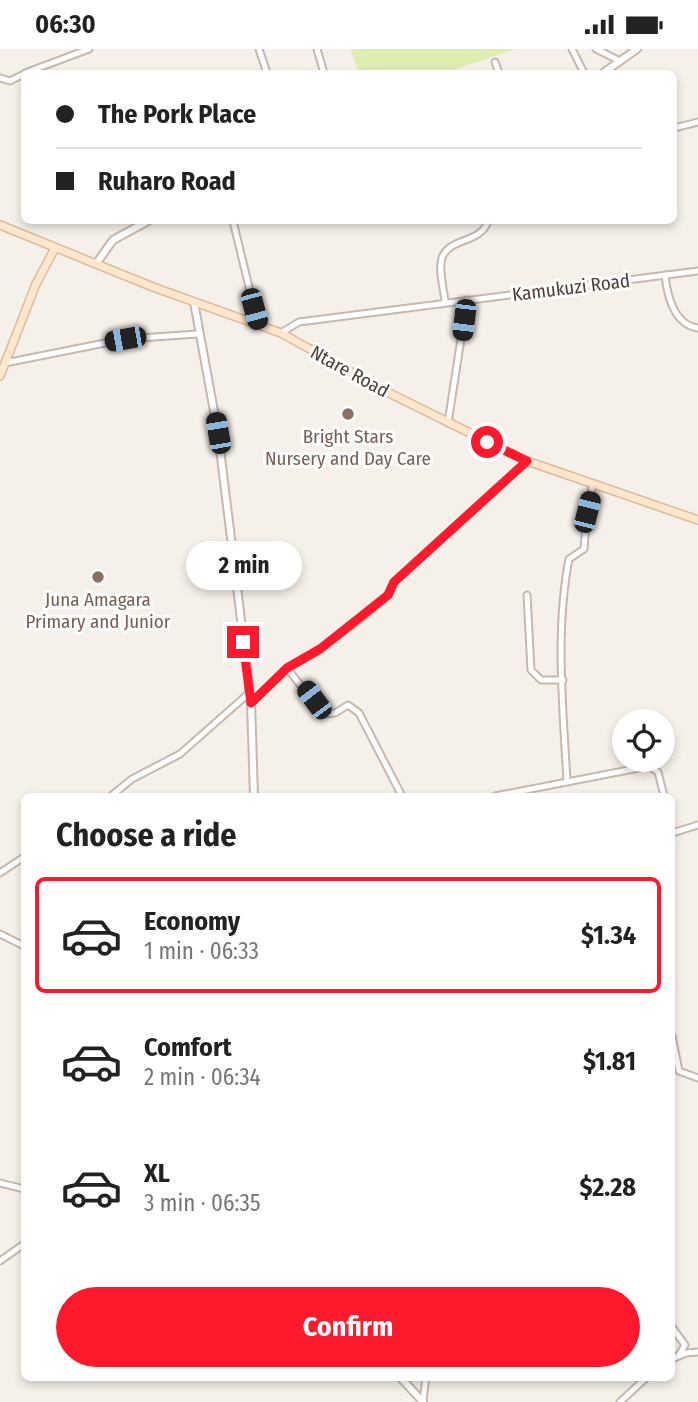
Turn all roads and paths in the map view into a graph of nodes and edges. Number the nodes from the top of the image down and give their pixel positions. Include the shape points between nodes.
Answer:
1 (89, 49) edge
2 (259, 49) edge
3 (317, 49) edge
4 (572, 49) edge
5 (596, 49) edge
6 (637, 49) edge
7 (620, 61) junction
8 (495, 62) dead end
9 (35, 70) edge
10 (266, 70) edge
11 (323, 70) edge
12 (498, 70) edge
13 (582, 70) edge
14 (607, 70) edge
15 (21, 76) edge
16 (0, 79) edge
17 (698, 122) edge
18 (677, 127) edge
19 (142, 224) edge
20 (234, 224) edge
21 (486, 224) edge
22 (0, 225) edge
23 (55, 248) junction
24 (96, 264) junction
25 (698, 271) edge
26 (665, 275) junction
27 (467, 300) junction
28 (194, 302) junction
29 (445, 302) junction
30 (258, 324) junction
31 (698, 328) edge
32 (281, 333) junction
33 (197, 334) junction
34 (5, 363) junction
35 (0, 376) edge
36 (447, 423) junction
37 (527, 461) junction
38 (593, 484) junction
39 (698, 520) edge
40 (527, 595) dead end
41 (287, 668) junction
42 (563, 680) junction
43 (248, 694) junction
44 (251, 703) junction
45 (567, 781) junction
46 (115, 793) edge
47 (254, 793) edge
48 (400, 793) edge
49 (509, 793) edge
50 (663, 793) edge
51 (698, 825) edge
52 (675, 830) edge
53 (21, 859) edge
54 (0, 873) edge
55 (0, 934) edge
56 (21, 944) edge
57 (675, 1051) edge
58 (698, 1078) edge
59 (0, 1183) edge
60 (21, 1188) edge
61 (21, 1246) edge
62 (0, 1261) edge
63 (675, 1331) edge
64 (698, 1352) edge
65 (679, 1355) junction
66 (675, 1357) edge
67 (404, 1381) edge
68 (426, 1381) edge
69 (643, 1381) edge
70 (423, 1402) edge
71 (620, 1402) edge

1 - 9 street
2 - 10 street
3 - 11 street
4 - 13 street
5 - 7 street
6 - 7 street
7 - 14 street
8 - 12 street
15 - 16 street
17 - 18 street
19 - 24 street via 113,240
20 - 30 street
21 - 29 street via 481,234 444,255
22 - 23 main road, Ntare Road
23 - 24 main road, Ntare Road
23 - 34 main road
24 - 28 main road, Ntare Road
25 - 26 street, Kamukuzi Road
26 - 27 street, Kamukuzi Road
26 - 31 street via 670,303 688,326
27 - 29 street, Kamukuzi Road
27 - 36 street
28 - 30 main road, Ntare Road
28 - 33 street
29 - 32 street, Kamukuzi Road via 299,322
30 - 32 main road, Ntare Road
32 - 36 main road, Ntare Road
33 - 34 street via 125,339
33 - 43 street via 218,433
34 - 35 main road
36 - 37 main road, Ntare Road
37 - 38 main road, Ntare Road
37 - 41 street via 394,582 388,595 320,649
38 - 39 main road, Ntare Road
38 - 42 street via 584,549 572,556 567,570
40 - 42 street via 531,670 541,680
41 - 44 street
41 - 48 street via 323,714 348,705 359,713
42 - 45 street
43 - 44 street
43 - 46 street via 180,754
44 - 47 street
45 - 49 street
45 - 50 street via 653,767 659,772
51 - 52 street
53 - 54 street
55 - 56 street
57 - 58 street via 679,1071
59 - 60 street
61 - 62 street
63 - 65 street via 685,1345
64 - 65 street
65 - 66 street
67 - 70 street
68 - 70 street
69 - 71 street

